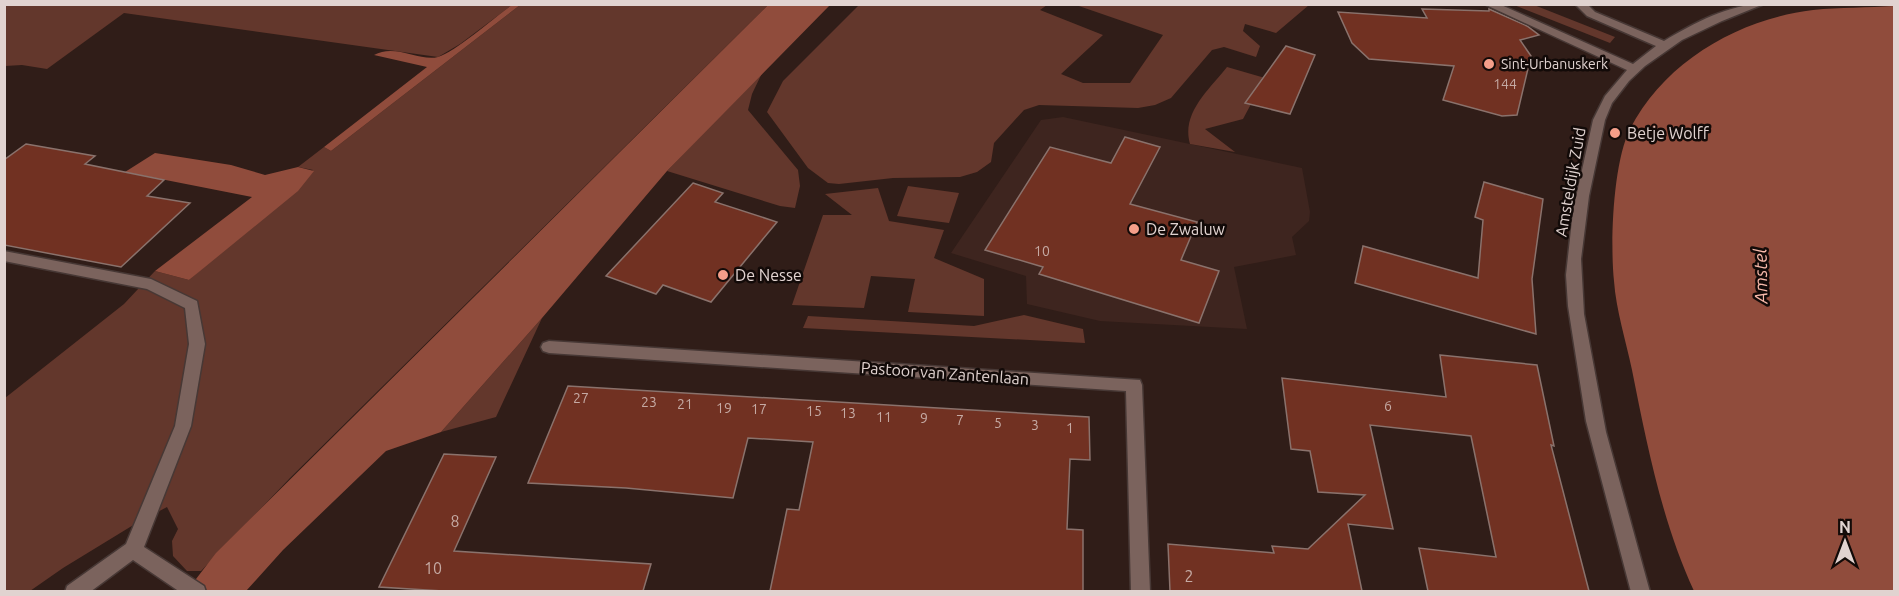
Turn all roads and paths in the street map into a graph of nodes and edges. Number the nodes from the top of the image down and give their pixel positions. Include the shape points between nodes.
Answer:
1 (1489, 4) edge
2 (1580, 4) edge
3 (1759, 4) edge
4 (1665, 46) junction
5 (1636, 70) junction
6 (6, 256) dead end
7 (549, 347) dead end
8 (133, 550) junction
9 (190, 588) edge
10 (74, 591) edge
11 (1141, 591) edge
12 (1641, 591) edge

1 - 5 street
2 - 4 street via 1591,14
3 - 4 street, Amsteldijk Zuid via 1714,19
4 - 5 street, Amsteldijk Zuid
5 - 12 street, Amsteldijk Zuid via 1610,98 1599,122 1578,223 1574,291 1599,441
6 - 8 street via 151,284 192,305 197,344 183,426
7 - 11 street, Pastoor van Zantenlaan via 1134,385
8 - 9 street
8 - 10 street

